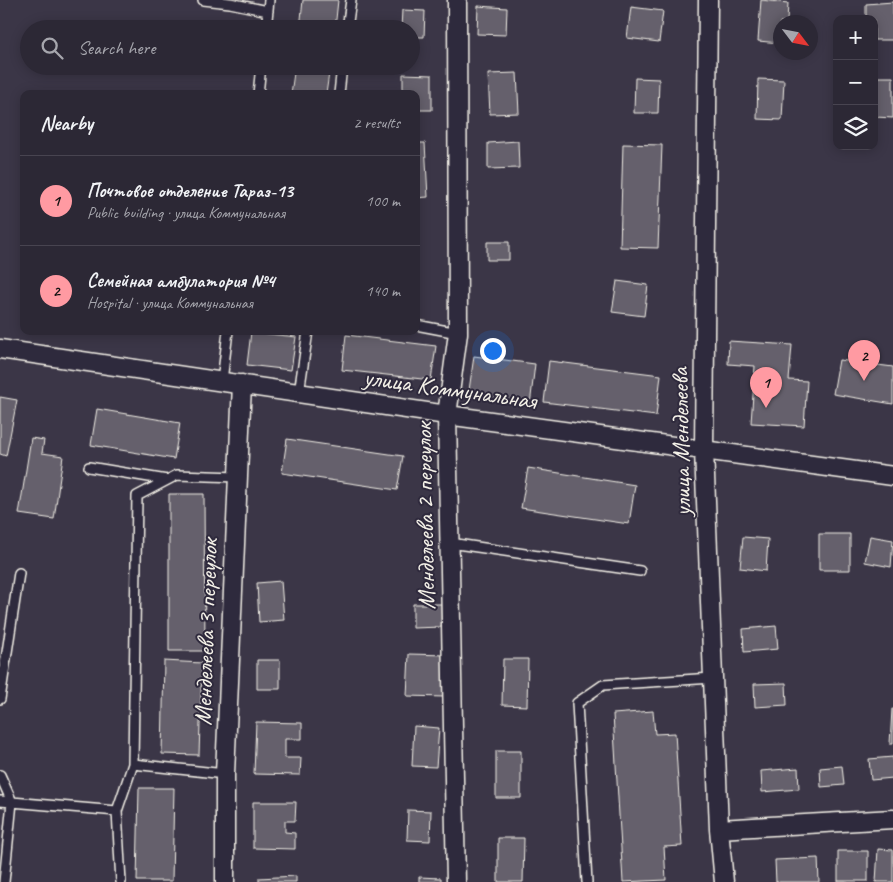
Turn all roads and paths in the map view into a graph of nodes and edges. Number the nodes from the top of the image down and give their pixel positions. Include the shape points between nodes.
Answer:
1 (203, 0) edge
2 (269, 0) edge
3 (350, 0) edge
4 (457, 0) edge
5 (708, 0) edge
6 (268, 11) junction
7 (267, 20) edge
8 (348, 20) edge
9 (260, 75) edge
10 (341, 75) edge
11 (258, 90) edge
12 (339, 90) edge
13 (420, 326) edge
14 (458, 333) junction
15 (228, 335) edge
16 (307, 335) edge
17 (0, 349) edge
18 (222, 381) junction
19 (242, 384) junction
20 (299, 392) junction
21 (448, 415) junction
22 (704, 450) junction
23 (89, 467) dead end
24 (893, 476) edge
25 (238, 477) junction
26 (167, 480) junction
27 (450, 543) junction
28 (640, 571) dead end
29 (19, 572) dead end
30 (2, 672) edge
31 (713, 678) junction
32 (0, 699) edge
33 (133, 764) junction
34 (225, 774) junction
35 (0, 775) edge
36 (0, 801) edge
37 (12, 802) junction
38 (117, 811) junction
39 (893, 819) edge
40 (719, 829) junction
41 (4, 882) edge
42 (121, 882) edge
43 (225, 882) edge
44 (456, 882) edge
45 (587, 882) edge
46 (724, 882) edge

1 - 6 lane
2 - 6 lane
3 - 8 lane
4 - 14 street, Менделеева 2 переулок
5 - 22 street, улица Менделеева
6 - 7 lane
9 - 11 lane
10 - 12 lane
13 - 14 lane
14 - 21 street, Менделеева 2 переулок
15 - 18 lane
16 - 20 lane
17 - 18 street, улица Коммунальная
18 - 19 street, улица Коммунальная
19 - 20 street, улица Коммунальная
19 - 25 street, Менделеева 3 переулок
20 - 21 street, улица Коммунальная
21 - 22 street, улица Коммунальная
21 - 27 street, Менделеева 2 переулок
22 - 24 street, улица Коммунальная
22 - 31 street, улица Менделеева
23 - 26 lane
25 - 26 lane via 177,475
25 - 34 street, Менделеева 3 переулок
26 - 33 lane via 137,496
27 - 28 lane
27 - 44 street, Менделеева 2 переулок
29 - 30 lane
30 - 32 lane
31 - 40 street, улица Менделеева
31 - 45 lane via 603,684 578,703
33 - 34 lane
33 - 38 lane
34 - 43 street, Менделеева 3 переулок
35 - 37 lane
36 - 37 lane
37 - 38 lane
37 - 41 lane
38 - 42 lane
39 - 40 street
40 - 46 street, улица Менделеева

